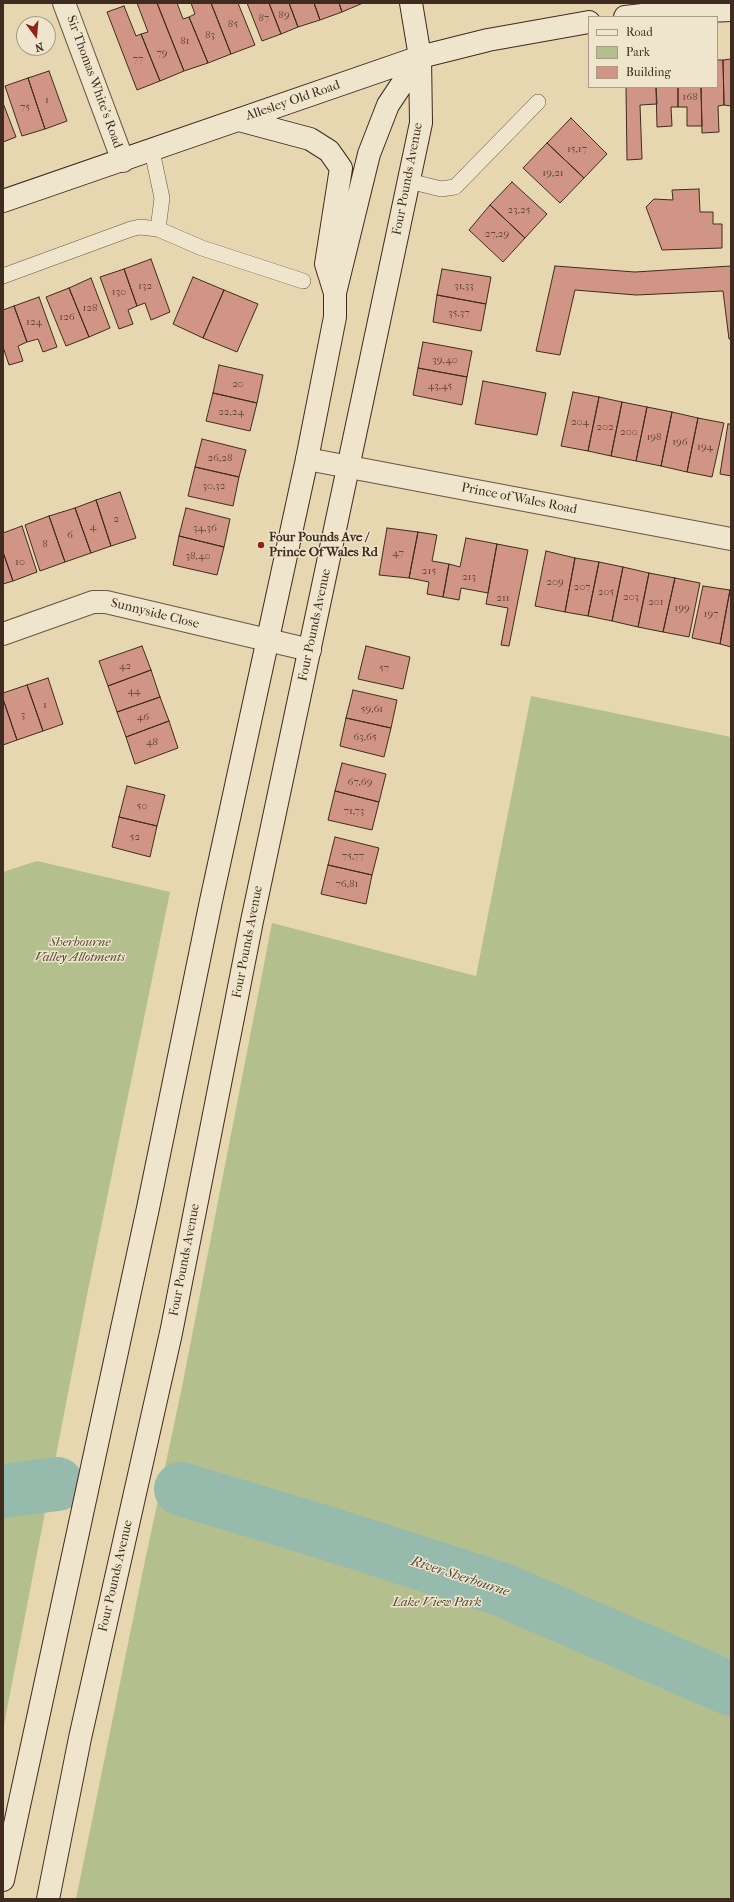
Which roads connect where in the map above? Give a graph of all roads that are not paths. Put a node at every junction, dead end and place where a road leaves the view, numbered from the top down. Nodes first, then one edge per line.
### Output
1 (64, 3) edge
2 (411, 3) edge
3 (706, 7) edge
4 (731, 10) edge
5 (633, 16) edge
6 (588, 22) edge
7 (420, 57) junction
8 (538, 102) dead end
9 (239, 120) junction
10 (152, 151) junction
11 (123, 161) junction
12 (409, 181) junction
13 (3, 202) edge
14 (158, 229) junction
15 (3, 276) edge
16 (303, 281) dead end
17 (335, 294) junction
18 (307, 460) junction
19 (349, 468) junction
20 (731, 539) edge
21 (3, 634) edge
22 (268, 641) junction
23 (310, 650) junction
24 (3, 1880) edge
25 (48, 1899) edge

1 - 11 main road, Sir Thomas White's Road
2 - 7 main road, Four Pounds Avenue
3 - 4 main road
3 - 5 main road
6 - 7 main road, Allesley Old Road
7 - 9 main road, Allesley Old Road
7 - 12 main road, Four Pounds Avenue
7 - 17 main road
8 - 12 lane
9 - 10 main road, Allesley Old Road
9 - 17 main road
10 - 11 main road, Allesley Old Road
10 - 14 lane
11 - 13 main road, Allesley Old Road
12 - 19 main road, Four Pounds Avenue
14 - 15 lane
14 - 16 lane
17 - 18 main road
18 - 19 main road, Prince of Wales Road
18 - 22 main road
19 - 20 main road, Prince of Wales Road
19 - 23 main road, Four Pounds Avenue
21 - 22 main road, Sunnyside Close
22 - 23 main road, Sunnyside Close
22 - 24 main road
23 - 25 main road, Four Pounds Avenue

